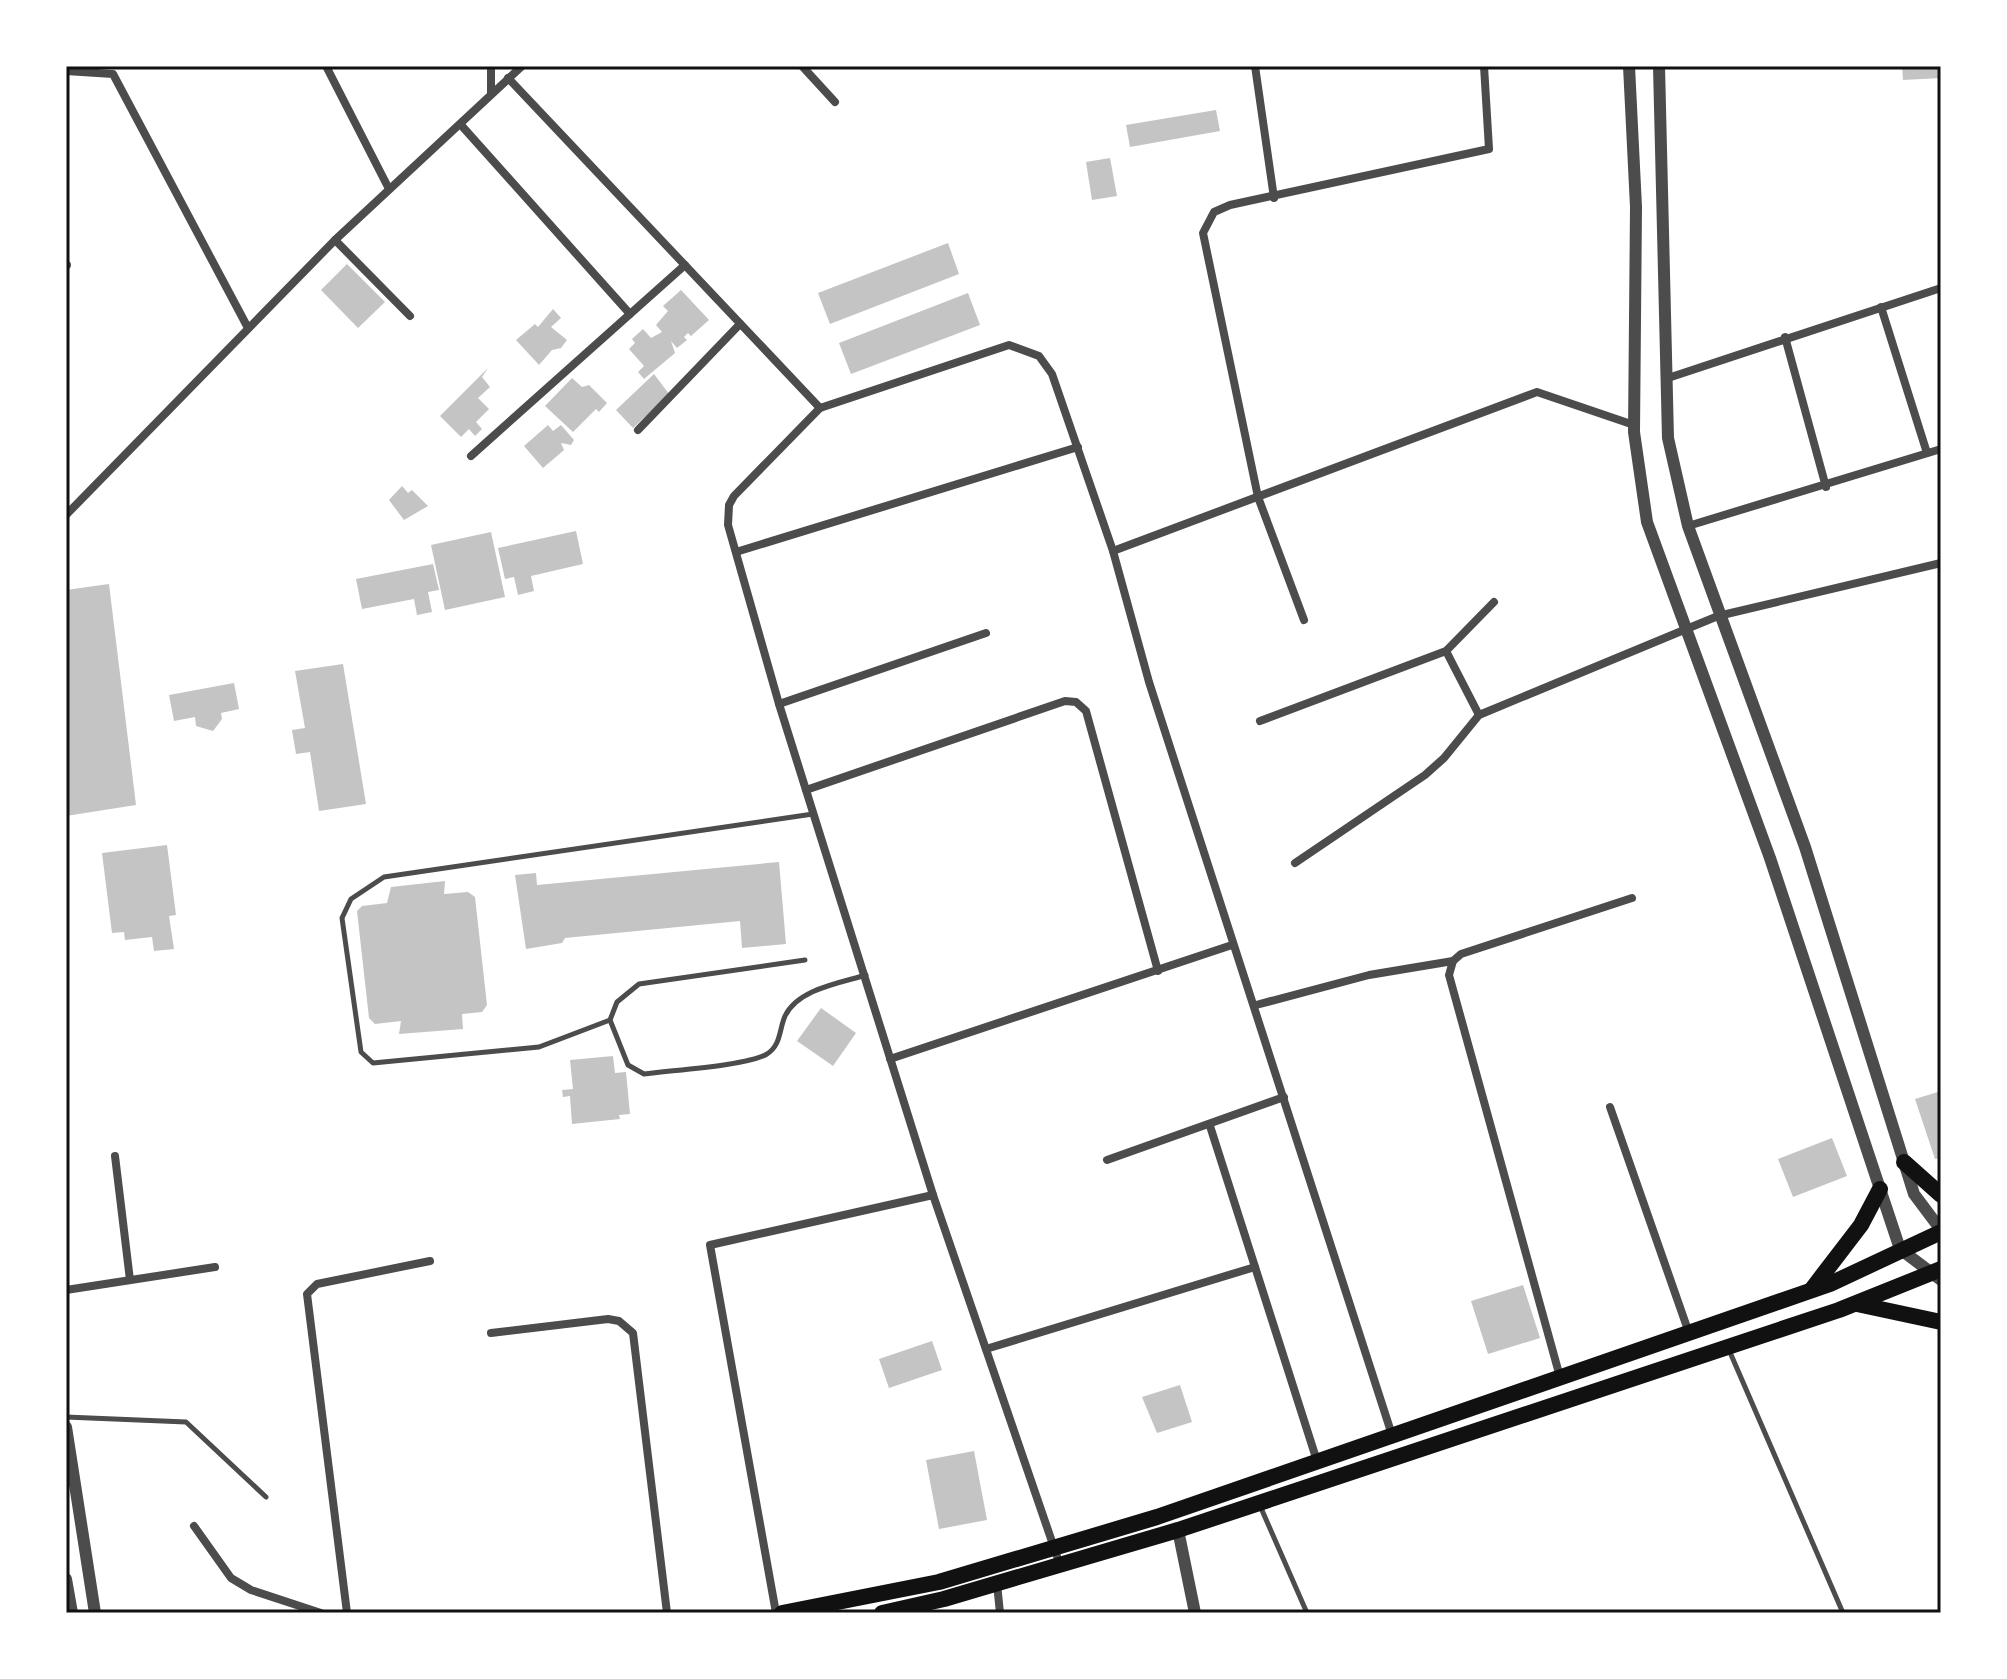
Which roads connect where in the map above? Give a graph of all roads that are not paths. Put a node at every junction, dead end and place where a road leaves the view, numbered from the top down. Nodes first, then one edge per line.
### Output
1 (326, 66) edge
2 (491, 66) edge
3 (522, 66) edge
4 (802, 66) edge
5 (1255, 66) edge
6 (1484, 66) edge
7 (1629, 66) edge
8 (1659, 66) edge
9 (66, 71) edge
10 (508, 78) junction
11 (491, 93) junction
12 (835, 102) dead end
13 (461, 125) junction
14 (389, 189) junction
15 (1274, 198) junction
16 (335, 240) junction
17 (685, 265) junction
18 (1941, 288) edge
19 (1881, 307) junction
20 (630, 314) junction
21 (410, 316) dead end
22 (740, 324) junction
23 (248, 328) junction
24 (1785, 337) junction
25 (1668, 378) junction
26 (820, 408) junction
27 (1634, 425) junction
28 (638, 430) dead end
29 (1078, 447) junction
30 (1941, 449) edge
31 (1927, 453) junction
32 (471, 456) dead end
33 (1826, 487) junction
34 (1258, 497) junction
35 (66, 515) edge
36 (1688, 526) junction
37 (1113, 551) junction
38 (736, 552) junction
39 (1941, 563) edge
40 (1494, 602) dead end
41 (1718, 616) junction
42 (1304, 620) dead end
43 (1684, 630) junction
44 (986, 633) dead end
45 (1446, 651) junction
46 (779, 704) junction
47 (1479, 715) junction
48 (1260, 721) dead end
49 (806, 790) junction
50 (813, 814) junction
51 (1295, 863) dead end
52 (1632, 898) dead end
53 (1232, 945) junction
54 (805, 960) dead end
55 (1453, 961) junction
56 (1158, 971) junction
57 (867, 974) junction
58 (1256, 1005) junction
59 (610, 1020) junction
60 (890, 1059) junction
61 (1284, 1097) junction
62 (1610, 1107) dead end
63 (1210, 1126) junction
64 (115, 1156) dead end
65 (1107, 1160) dead end
66 (1904, 1162) junction
67 (1880, 1189) junction
68 (933, 1195) junction
69 (1941, 1195) edge
70 (1941, 1231) edge
71 (1900, 1249) junction
72 (430, 1261) dead end
73 (215, 1267) dead end
74 (1255, 1267) junction
75 (1938, 1274) edge
76 (130, 1280) junction
77 (66, 1290) edge
78 (1811, 1290) junction
79 (1855, 1304) junction
80 (1941, 1322) edge
81 (491, 1333) dead end
82 (1689, 1333) junction
83 (1728, 1346) junction
84 (986, 1349) junction
85 (1560, 1377) junction
86 (66, 1417) edge
87 (66, 1427) edge
88 (1392, 1435) junction
89 (1317, 1461) junction
90 (266, 1497) dead end
91 (1259, 1503) junction
92 (194, 1526) dead end
93 (1178, 1530) junction
94 (1053, 1548) junction
95 (1060, 1565) junction
96 (66, 1579) edge
97 (997, 1583) junction
98 (903, 1611) edge
99 (72, 1613) edge
100 (95, 1613) edge
101 (321, 1613) edge
102 (347, 1613) edge
103 (667, 1613) edge
104 (779, 1613) edge
105 (882, 1613) edge
106 (1000, 1613) edge
107 (1195, 1613) edge
108 (1307, 1613) edge
109 (1843, 1613) edge

1 - 14 street
2 - 11 street
3 - 10 street
4 - 12 street
5 - 15 street
6 - 15 street
7 - 27 street
8 - 25 street
9 - 23 street
10 - 11 street
10 - 17 street
11 - 13 street
13 - 14 street
13 - 20 street
14 - 16 street
15 - 34 street
16 - 21 street
16 - 23 street
17 - 20 street
17 - 22 street
18 - 19 street
19 - 24 street
19 - 31 street
20 - 32 street
22 - 26 street
22 - 28 street
23 - 35 street
24 - 25 street
24 - 33 street
25 - 36 street
26 - 29 street
26 - 38 street
27 - 34 street
27 - 43 street
29 - 37 street
29 - 38 street
30 - 31 street
31 - 33 street
33 - 36 street
34 - 37 street
34 - 42 street
36 - 41 street
37 - 53 street
38 - 46 street
39 - 41 street
40 - 45 street
41 - 43 street
41 - 66 street
43 - 47 street
43 - 67 street
44 - 46 street
45 - 47 street
45 - 48 street
46 - 49 street
47 - 51 street
49 - 50 street
49 - 56 street
50 - 57 street
50 - 59 lane
52 - 55 street
53 - 56 street
53 - 58 street
54 - 59 lane
55 - 58 street
55 - 85 street
56 - 60 street
57 - 59 lane
57 - 60 street
58 - 61 street
60 - 68 street
61 - 63 street
61 - 88 street
62 - 82 street
63 - 65 street
63 - 74 street
64 - 76 street
66 - 69 main road
66 - 70 street
67 - 71 street
67 - 78 main road
68 - 84 street
68 - 104 street
70 - 71 main road
71 - 75 street
71 - 78 main road
72 - 102 street
73 - 76 street
74 - 84 street
74 - 89 street
75 - 79 main road
76 - 77 street
78 - 82 main road
79 - 80 main road
79 - 83 main road
81 - 103 street
82 - 85 main road
83 - 91 main road
83 - 109 lane
84 - 94 street
85 - 88 main road
86 - 90 lane
87 - 100 street
88 - 89 main road
89 - 94 main road
91 - 93 main road
91 - 108 lane
92 - 101 street
93 - 95 main road
93 - 107 street
94 - 95 street
94 - 104 main road
95 - 97 main road
96 - 99 street
97 - 98 main road
97 - 106 street
98 - 105 main road

